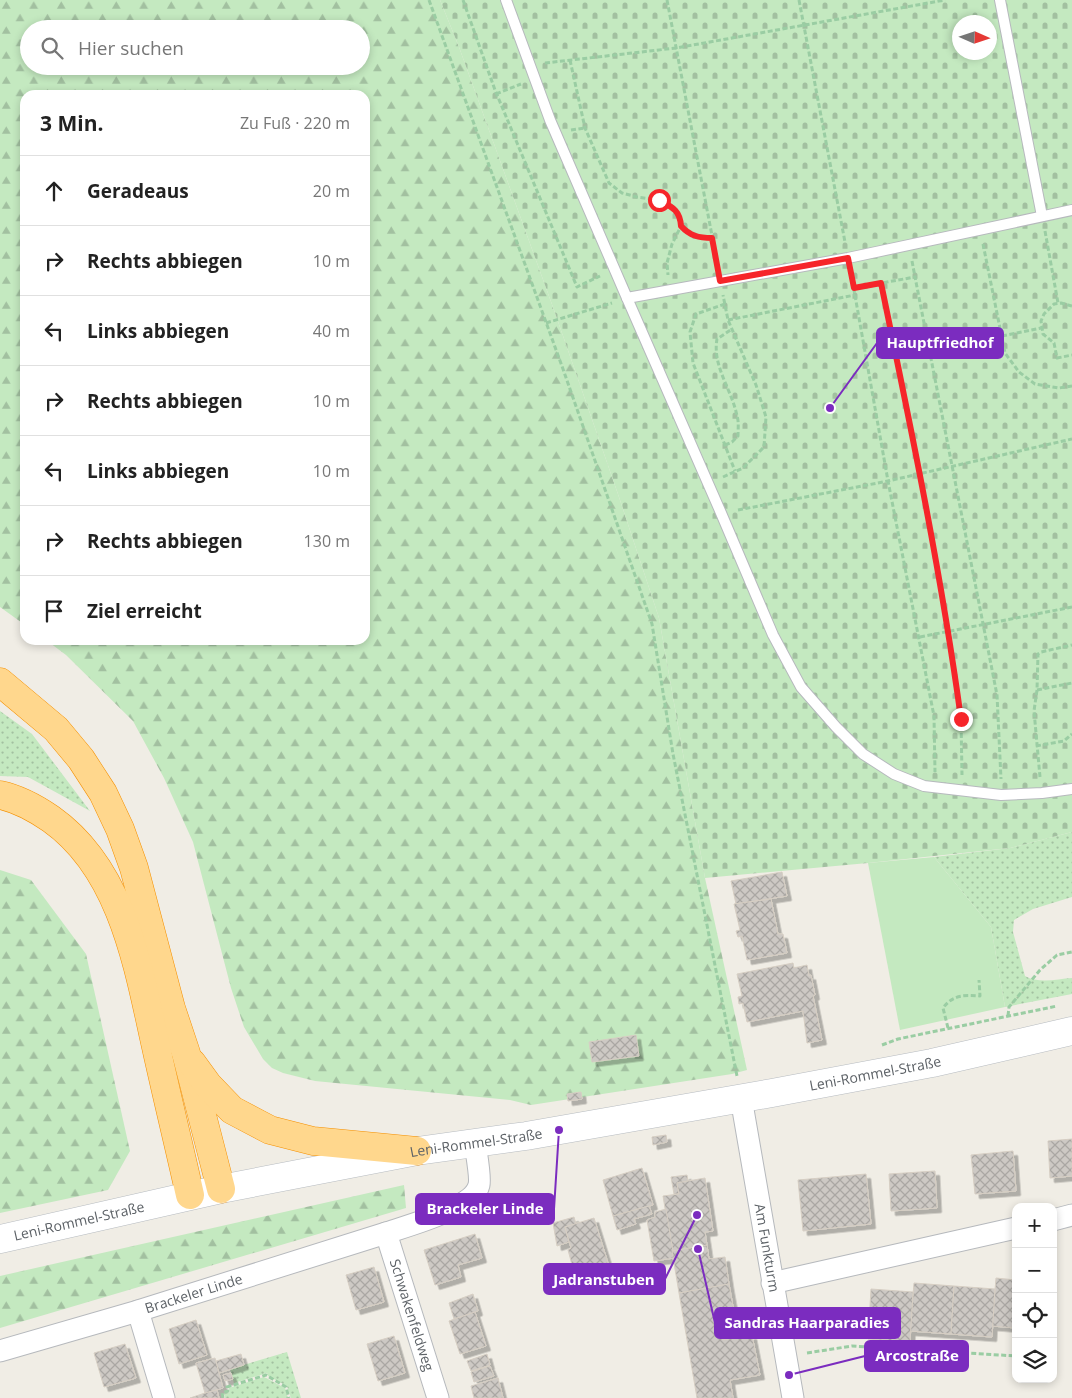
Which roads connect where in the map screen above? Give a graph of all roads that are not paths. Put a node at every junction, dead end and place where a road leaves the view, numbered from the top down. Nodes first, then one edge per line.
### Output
1 (506, 0) edge
2 (1000, 0) edge
3 (1072, 210) edge
4 (1042, 216) junction
5 (627, 298) junction
6 (0, 682) edge
7 (1072, 789) edge
8 (0, 795) edge
9 (1072, 1031) edge
10 (186, 1053) junction
11 (741, 1098) junction
12 (475, 1143) junction
13 (417, 1151) junction
14 (221, 1188) junction
15 (190, 1196) junction
16 (1072, 1216) edge
17 (1057, 1219) edge
18 (1012, 1229) edge
19 (386, 1233) junction
20 (0, 1239) edge
21 (772, 1283) junction
22 (138, 1311) junction
23 (0, 1351) edge
24 (164, 1398) edge
25 (438, 1398) edge
26 (793, 1398) edge

1 - 5 lane
2 - 4 lane
3 - 4 lane
4 - 5 lane
5 - 7 lane
6 - 10 highway
8 - 15 highway
9 - 11 main road, Leni-Rommel-Straße
10 - 13 highway
10 - 14 highway
11 - 12 main road, Leni-Rommel-Straße
11 - 21 street, Am Funkturm
12 - 13 main road, Leni-Rommel-Straße
12 - 19 street, Brackeler Linde
13 - 14 main road, Leni-Rommel-Straße
14 - 15 main road, Leni-Rommel-Straße
15 - 20 main road, Leni-Rommel-Straße
16 - 17 street
18 - 21 street
19 - 22 street, Brackeler Linde
19 - 25 street, Schwakenfeldweg
21 - 26 street, Am Funkturm
22 - 23 street, Brackeler Linde
22 - 24 street

